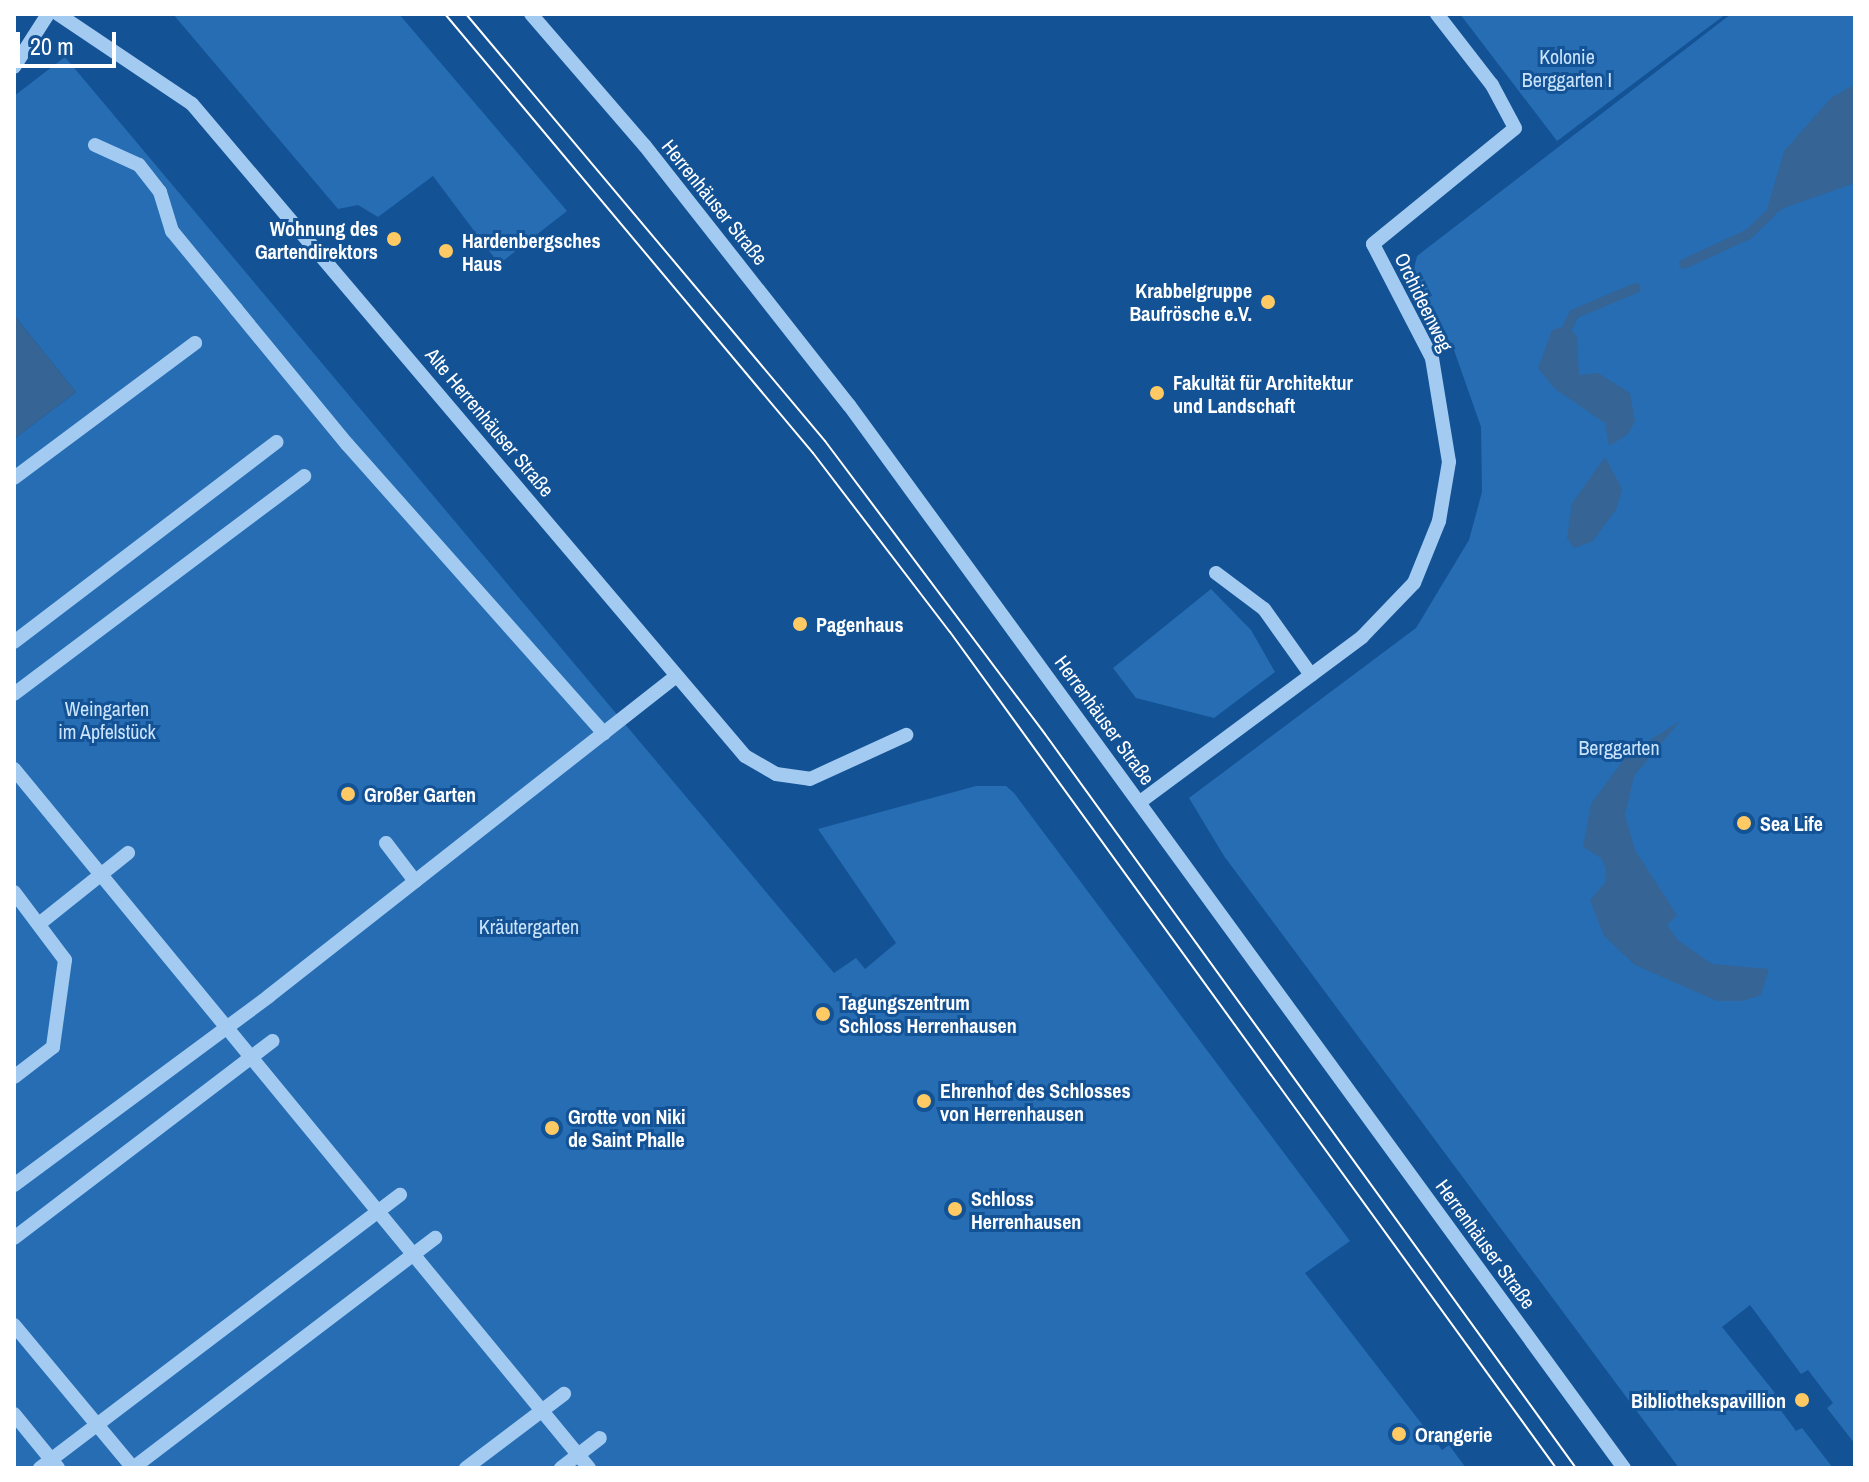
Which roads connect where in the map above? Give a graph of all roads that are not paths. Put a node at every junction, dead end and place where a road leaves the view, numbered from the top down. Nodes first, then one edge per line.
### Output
1 (48, 14) edge
2 (58, 14) edge
3 (531, 14) edge
4 (1437, 14) edge
5 (14, 67) edge
6 (95, 145) dead end
7 (195, 343) dead end
8 (277, 442) dead end
9 (304, 476) dead end
10 (14, 478) edge
11 (1216, 573) dead end
12 (14, 642) edge
13 (1311, 675) junction
14 (675, 677) junction
15 (14, 694) edge
16 (604, 733) junction
17 (906, 735) dead end
18 (14, 769) edge
19 (1140, 802) junction
20 (386, 843) dead end
21 (128, 853) dead end
22 (101, 875) junction
23 (415, 881) junction
24 (14, 892) edge
25 (39, 924) junction
26 (224, 1025) junction
27 (273, 1041) dead end
28 (252, 1058) junction
29 (14, 1077) edge
30 (14, 1185) edge
31 (400, 1195) dead end
32 (378, 1212) junction
33 (14, 1238) edge
34 (435, 1238) dead end
35 (413, 1255) junction
36 (14, 1325) edge
37 (564, 1394) dead end
38 (542, 1411) junction
39 (14, 1414) edge
40 (97, 1425) junction
41 (600, 1438) dead end
42 (578, 1455) junction
43 (50, 1465) edge
44 (133, 1468) edge
45 (466, 1468) edge
46 (561, 1468) edge
47 (589, 1468) edge
48 (1624, 1468) edge

1 - 5 street
2 - 14 street, Alte Herrenhäuser Straße
3 - 19 street, Herrenhäuser Straße
4 - 13 street, Orchideenweg
6 - 16 street
7 - 10 street
8 - 12 street
9 - 15 street
11 - 13 street
13 - 19 street, Orchideenweg
14 - 16 street
14 - 17 street, Alte Herrenhäuser Straße
16 - 23 street
18 - 22 street
19 - 48 street, Herrenhäuser Straße
20 - 23 street
21 - 22 street
22 - 25 street
22 - 26 street
23 - 26 street
24 - 25 street
25 - 29 street
26 - 28 street
26 - 30 street
27 - 28 street
28 - 32 street
28 - 33 street
31 - 32 street
32 - 35 street
32 - 40 street
34 - 35 street
35 - 38 street
35 - 44 street
36 - 40 street
37 - 38 street
38 - 42 street
38 - 45 street
39 - 43 street
40 - 43 street
40 - 44 street
41 - 42 street
42 - 46 street
42 - 47 street

